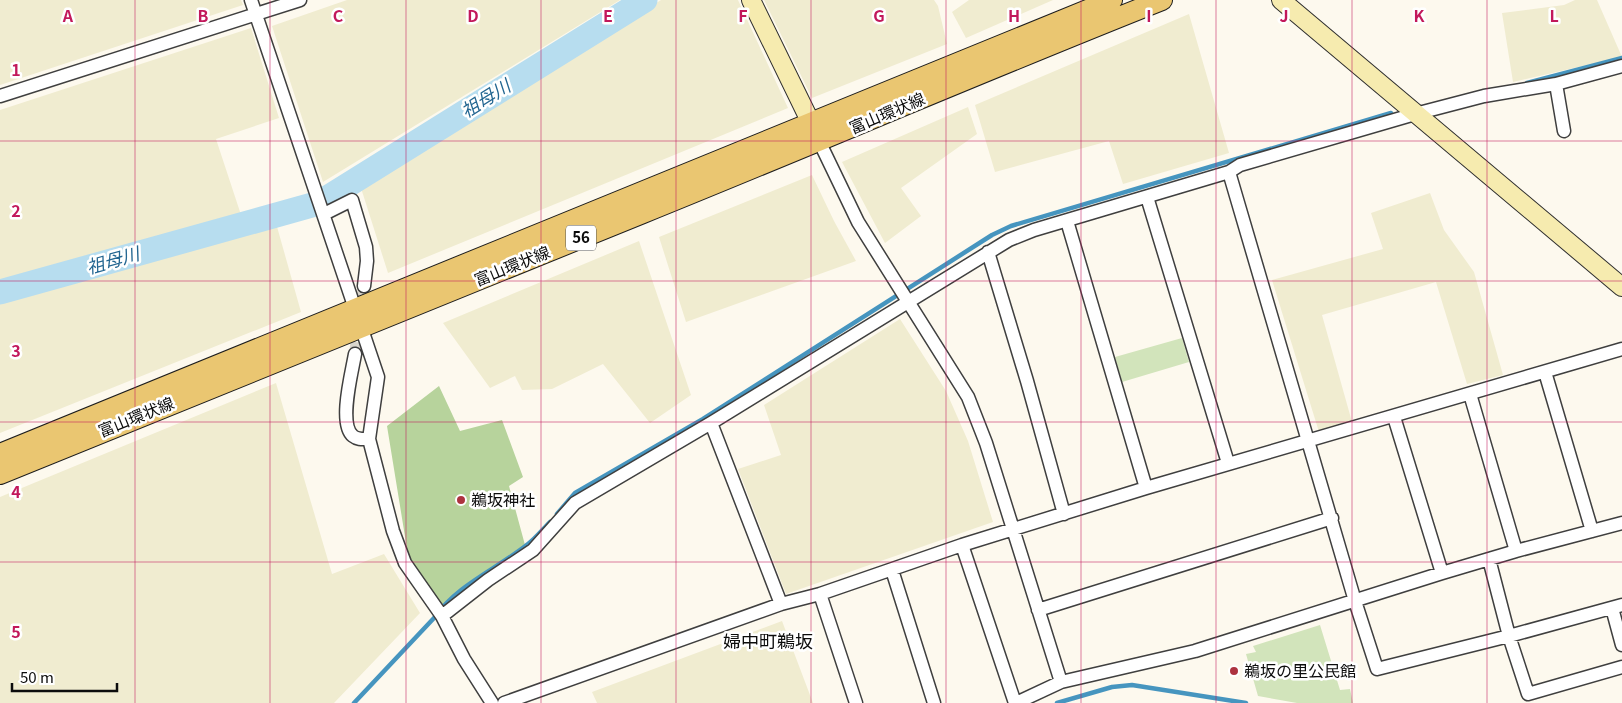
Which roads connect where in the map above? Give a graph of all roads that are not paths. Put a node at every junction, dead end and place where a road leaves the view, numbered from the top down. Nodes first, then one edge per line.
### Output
1 (251, 0) edge
2 (300, 0) edge
3 (751, 0) edge
4 (1112, 0) edge
5 (1162, 0) edge
6 (1281, 0) edge
7 (256, 14) junction
8 (1622, 66) edge
9 (1556, 84) junction
10 (0, 96) edge
11 (1415, 114) junction
12 (1564, 131) dead end
13 (815, 132) junction
14 (1229, 172) junction
15 (1147, 197) junction
16 (324, 214) junction
17 (1067, 221) junction
18 (988, 252) junction
19 (364, 286) tunnel mouth
20 (1622, 287) edge
21 (908, 303) junction
22 (358, 318) junction
23 (1622, 351) edge
24 (355, 354) tunnel mouth
25 (1545, 372) junction
26 (1470, 394) junction
27 (1394, 417) junction
28 (711, 423) junction
29 (369, 439) junction
30 (1308, 440) junction
31 (0, 454) edge
32 (1228, 463) junction
33 (0, 474) edge
34 (1146, 488) junction
35 (1064, 514) junction
36 (1332, 518) junction
37 (1622, 523) edge
38 (1013, 530) junction
39 (1592, 530) junction
40 (962, 546) junction
41 (1516, 551) junction
42 (1489, 559) junction
43 (892, 570) junction
44 (1442, 573) junction
45 (820, 594) junction
46 (1355, 601) junction
47 (781, 604) junction
48 (1617, 606) edge
49 (1038, 610) junction
50 (440, 613) junction
51 (1509, 636) junction
52 (1622, 645) edge
53 (1622, 667) edge
54 (1061, 682) junction
55 (492, 703) edge
56 (504, 703) edge
57 (856, 703) edge
58 (934, 703) edge
59 (1015, 703) edge

1 - 7 street
2 - 7 street
3 - 13 street
4 - 13 main road, 富山環状線 / 56
5 - 13 main road, 富山環状線 / 56
6 - 11 street
7 - 10 street
7 - 16 street
8 - 9 street
9 - 11 street
9 - 12 street
11 - 14 street
11 - 20 street
13 - 21 street
13 - 22 main road, 富山環状線 / 56
14 - 15 street
14 - 30 street
15 - 17 street
15 - 32 street
16 - 19 street
16 - 22 street
17 - 18 street
17 - 34 street
18 - 21 street
18 - 35 street
21 - 28 street
21 - 38 street
22 - 29 street
22 - 31 main road, 富山環状線 / 56
22 - 33 main road, 富山環状線 / 56
23 - 25 street
24 - 29 street
25 - 26 street
25 - 39 street
26 - 27 street
26 - 41 street
27 - 30 street
27 - 44 street
28 - 47 street
28 - 50 street
29 - 50 street
30 - 32 street
30 - 36 street
32 - 34 street
34 - 35 street
35 - 38 street
36 - 46 street
36 - 49 street
37 - 39 street
38 - 40 street
38 - 49 street
39 - 41 street
40 - 43 street
40 - 59 street
41 - 42 street
42 - 44 street
42 - 51 street
43 - 45 street
43 - 58 street
44 - 46 street
45 - 47 street
45 - 57 street
46 - 51 street
46 - 54 street
47 - 56 street
48 - 51 street
48 - 52 street
49 - 54 street
50 - 55 street
51 - 53 street
54 - 59 street

